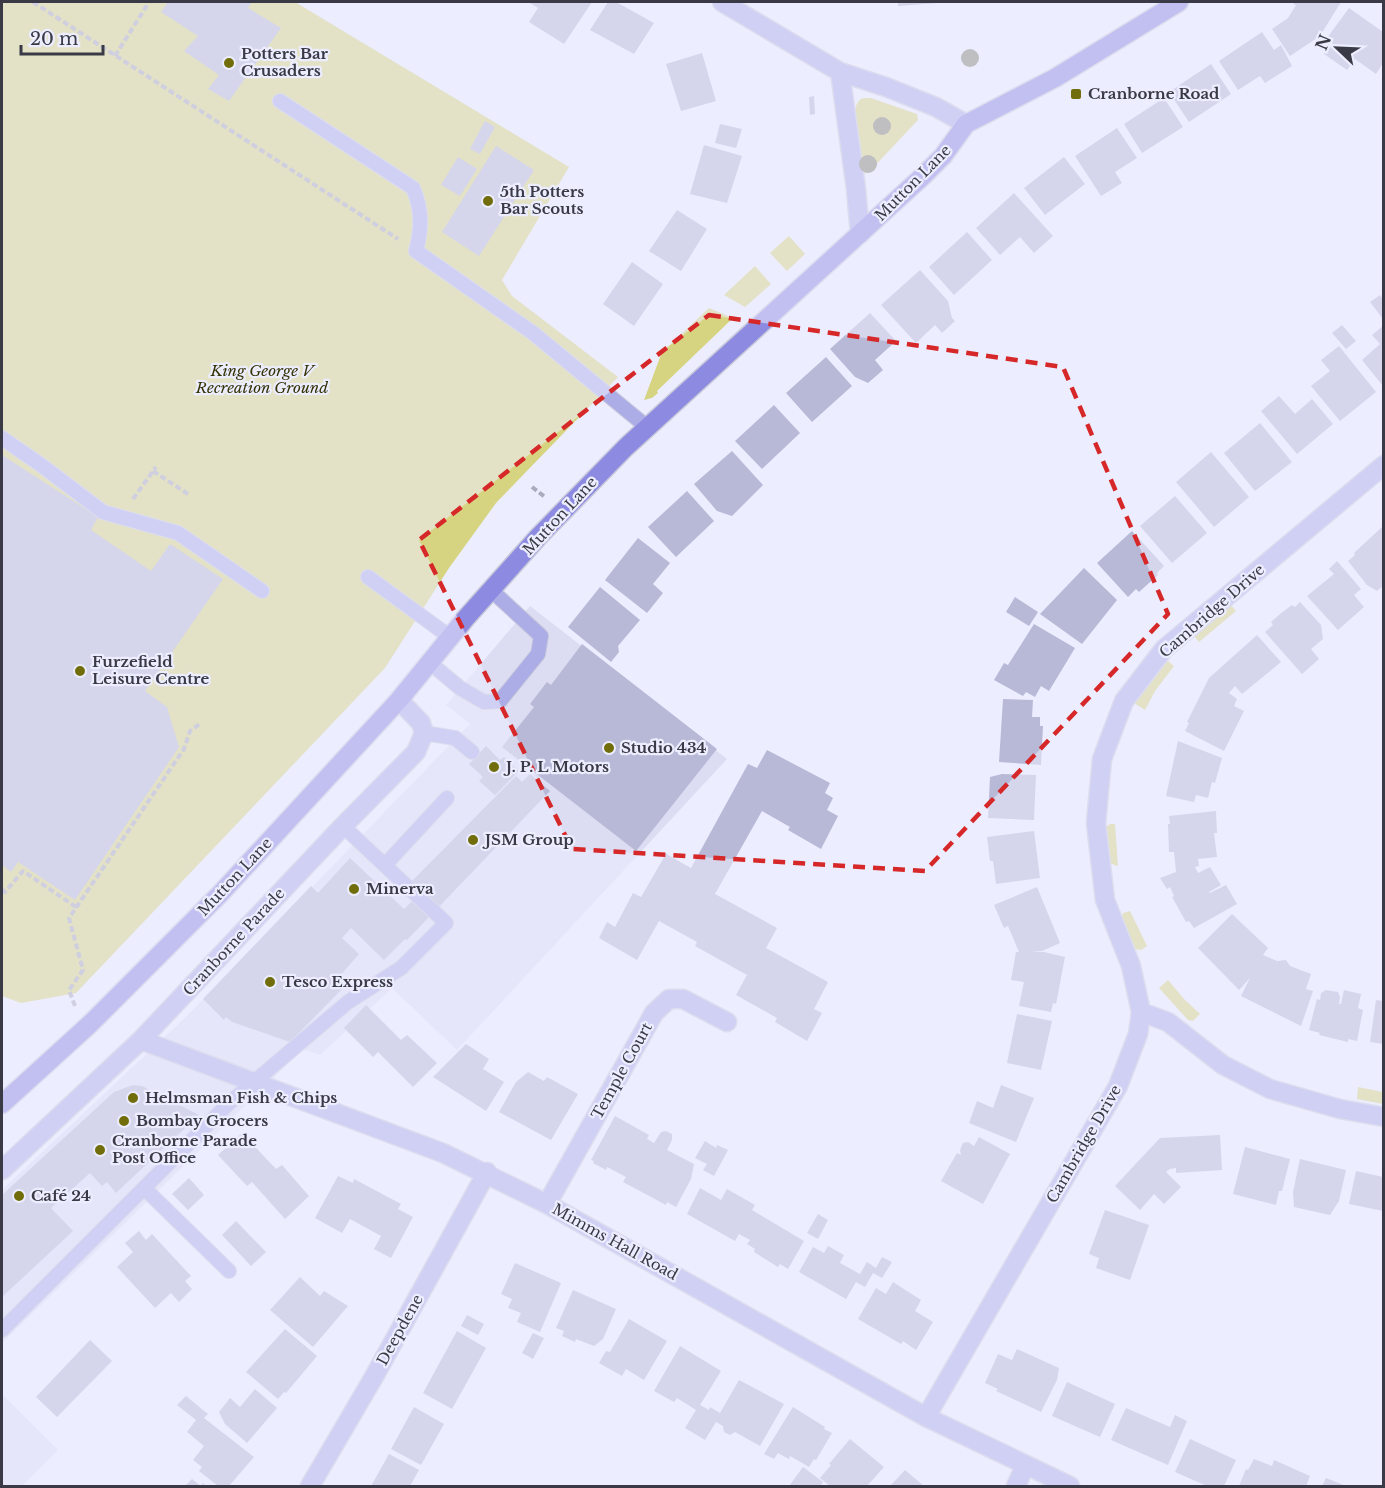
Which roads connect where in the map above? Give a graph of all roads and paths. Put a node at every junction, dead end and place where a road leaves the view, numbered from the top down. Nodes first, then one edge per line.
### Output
1 (33, 2) edge
2 (149, 2) edge
3 (722, 2) edge
4 (1179, 2) edge
5 (115, 56) junction
6 (840, 72) junction
7 (280, 101) dead end
8 (966, 124) junction
9 (860, 234) junction
10 (416, 251) junction
11 (647, 427) junction
12 (2, 438) edge
13 (1383, 465) edge
14 (532, 487) dead end
15 (188, 494) dead end
16 (550, 501) dead end
17 (120, 516) junction
18 (368, 577) dead end
19 (491, 590) junction
20 (262, 591) dead end
21 (450, 637) junction
22 (429, 662) junction
23 (399, 700) junction
24 (201, 723) dead end
25 (424, 734) junction
26 (472, 752) dead end
27 (447, 798) dead end
28 (343, 826) junction
29 (386, 865) junction
30 (2, 889) edge
31 (76, 907) junction
32 (76, 1009) dead end
33 (1141, 1012) junction
34 (727, 1022) dead end
35 (141, 1040) junction
36 (255, 1082) junction
37 (2, 1104) edge
38 (1383, 1117) edge
39 (2, 1170) edge
40 (486, 1172) junction
41 (144, 1188) junction
42 (548, 1204) junction
43 (228, 1271) dead end
44 (2, 1330) edge
45 (926, 1417) junction
46 (1025, 1466) junction
47 (310, 1486) edge
48 (1016, 1486) edge
49 (1070, 1486) edge

1 - 5 path
2 - 5 path
3 - 6 street
4 - 8 main road, Mutton Lane
5 - 10 path
6 - 8 street
6 - 9 street
7 - 10 lane
8 - 9 main road, Mutton Lane
9 - 11 main road, Mutton Lane
10 - 11 lane
11 - 19 main road, Mutton Lane
12 - 17 lane
13 - 33 street, Cambridge Drive
14 - 16 path
15 - 17 path
17 - 20 lane
18 - 21 lane
19 - 21 main road, Mutton Lane
19 - 22 lane
21 - 22 main road, Mutton Lane
22 - 23 main road, Mutton Lane
23 - 25 street
23 - 37 main road, Mutton Lane
24 - 31 path
25 - 26 lane
25 - 28 street, Cranborne Parade
27 - 29 lane
28 - 29 lane
28 - 35 street, Cranborne Parade
29 - 36 lane
30 - 31 path
31 - 32 path
33 - 38 street
33 - 45 street, Cambridge Drive
34 - 42 street, Temple Court
35 - 36 street, Mimms Hall Road
35 - 39 street, Cranborne Parade
36 - 40 street, Mimms Hall Road
36 - 41 lane
40 - 42 street, Mimms Hall Road
40 - 47 street, Deepdene
41 - 43 lane
41 - 44 lane
42 - 45 street, Mimms Hall Road
45 - 46 street, Mimms Hall Road
46 - 48 street
46 - 49 street, Mimms Hall Road

